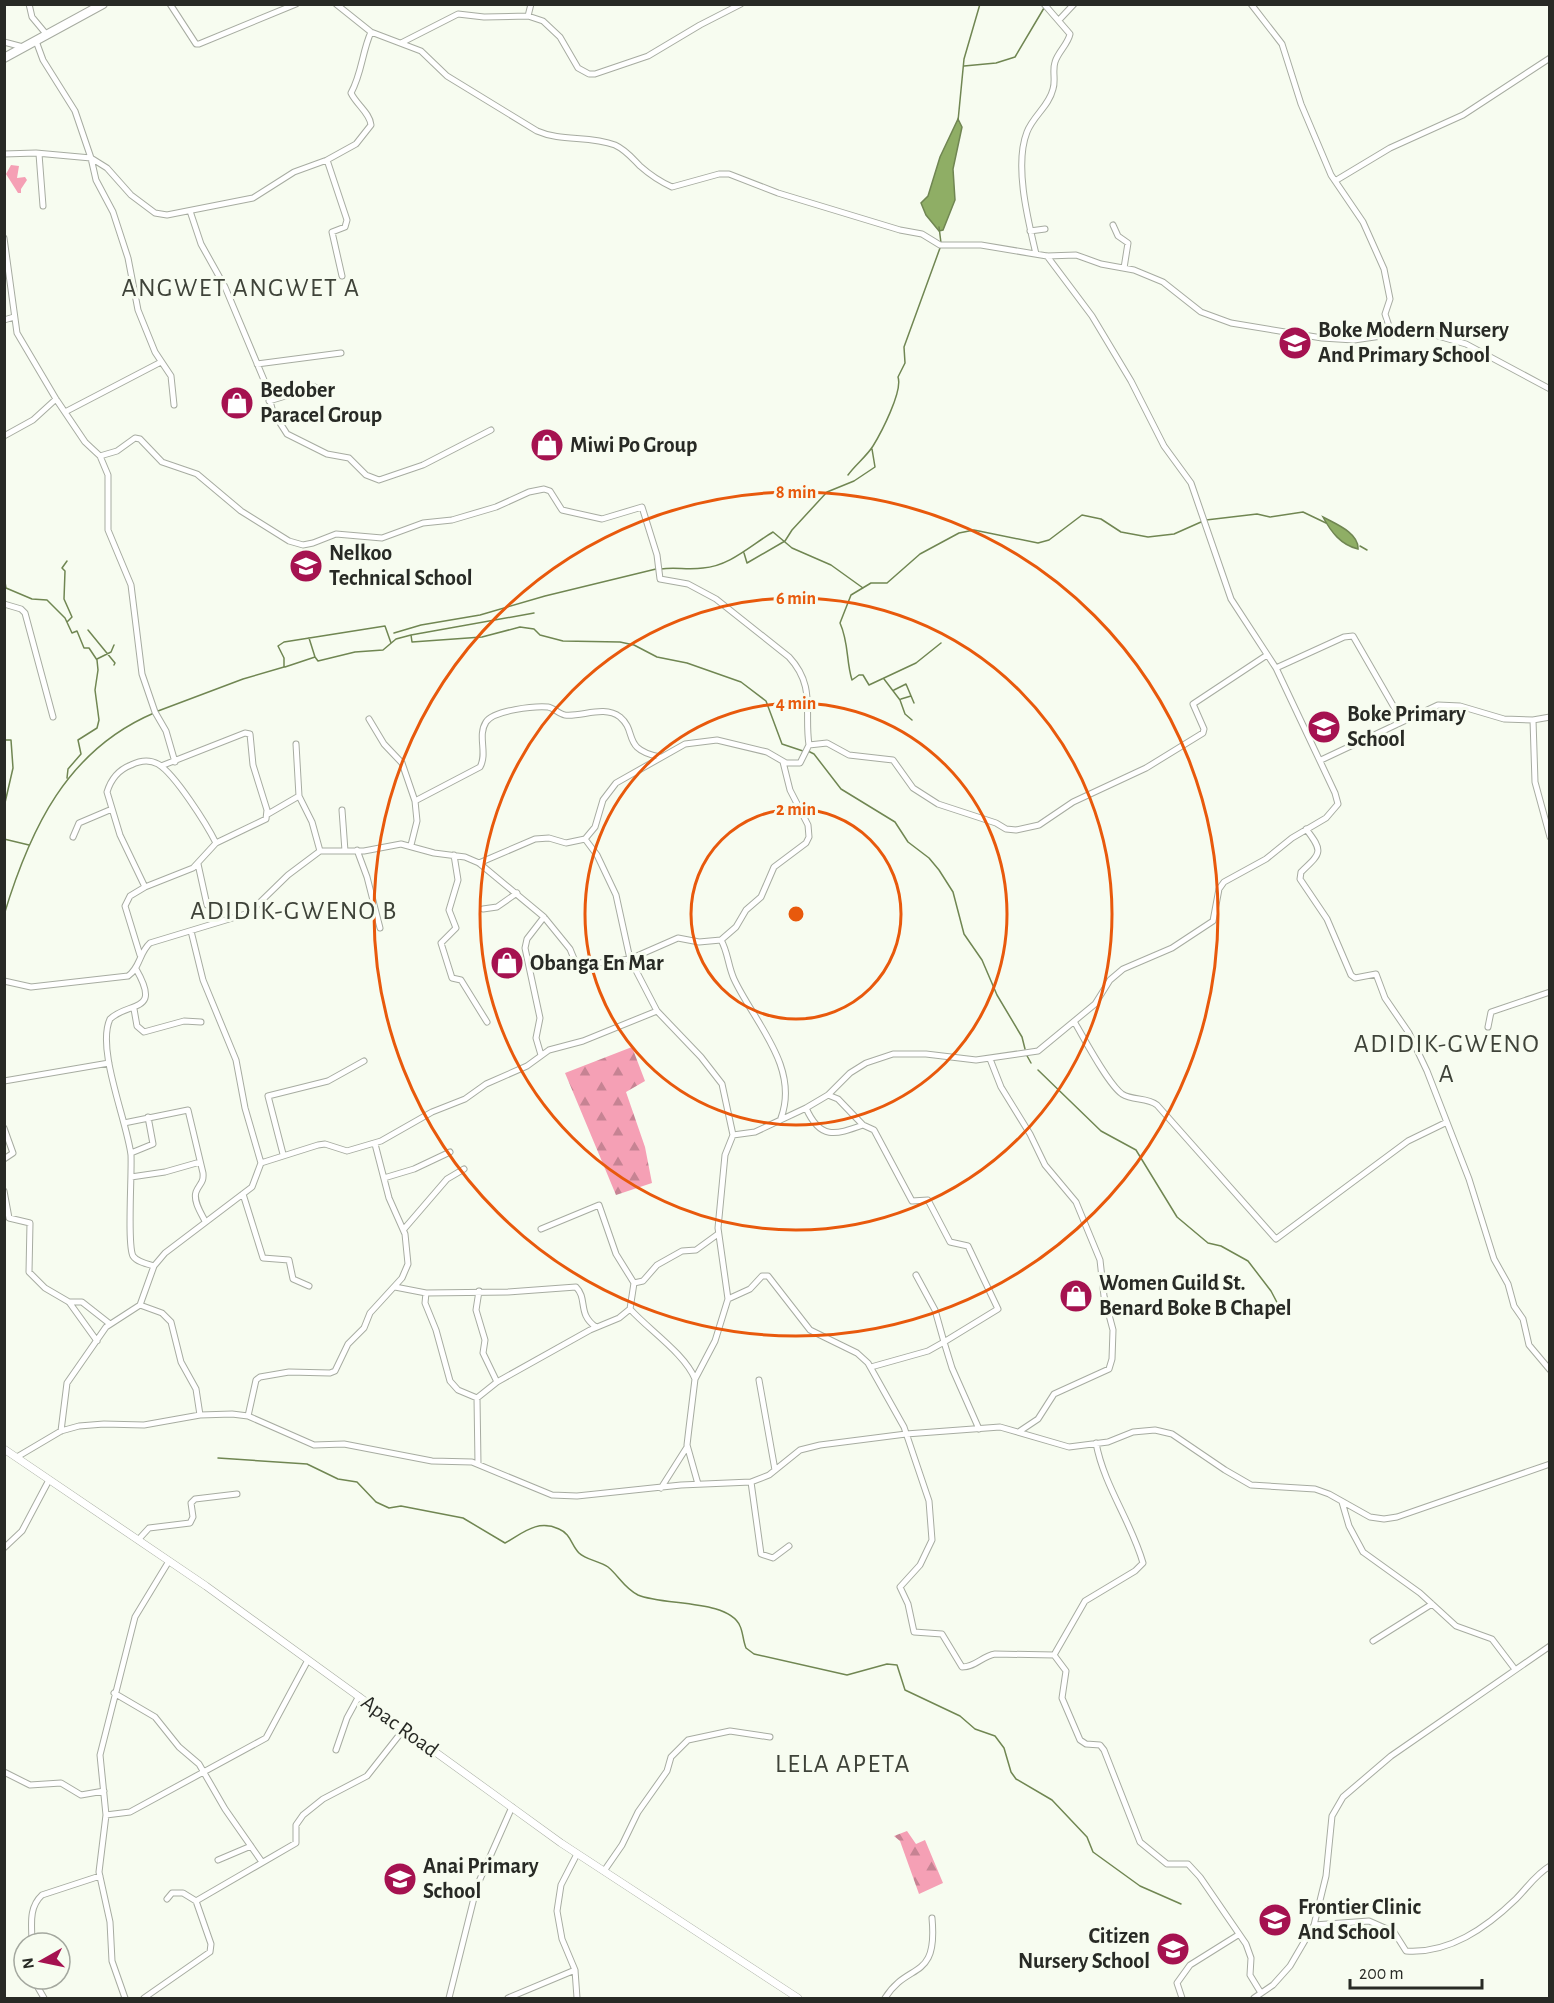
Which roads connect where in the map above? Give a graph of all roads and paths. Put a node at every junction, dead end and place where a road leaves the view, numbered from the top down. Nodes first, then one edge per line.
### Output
1 (29, 4) edge
2 (103, 4) edge
3 (170, 4) edge
4 (296, 4) edge
5 (336, 4) edge
6 (531, 4) edge
7 (741, 4) edge
8 (1044, 4) edge
9 (1074, 4) edge
10 (1251, 4) edge
11 (528, 15) junction
12 (1059, 20) junction
13 (370, 32) junction
14 (47, 35) junction
15 (36, 41) junction
16 (4, 42) edge
17 (401, 43) junction
18 (25, 47) junction
19 (4, 58) edge
20 (1550, 58) edge
21 (4, 154) edge
22 (39, 154) junction
23 (91, 158) junction
24 (327, 160) junction
25 (1335, 181) junction
26 (43, 206) dead end
27 (190, 211) junction
28 (1113, 225) dead end
29 (1045, 229) dead end
30 (1030, 231) junction
31 (4, 238) edge
32 (1036, 254) junction
33 (1047, 256) junction
34 (1125, 268) junction
35 (342, 276) dead end
36 (14, 317) junction
37 (4, 320) edge
38 (1392, 335) junction
39 (341, 354) dead end
40 (161, 362) junction
41 (257, 364) junction
42 (1550, 382) edge
43 (1541, 386) junction
44 (315, 387) dead end
45 (1550, 389) edge
46 (56, 399) junction
47 (269, 401) junction
48 (174, 405) dead end
49 (65, 412) junction
50 (491, 430) dead end
51 (4, 436) edge
52 (100, 456) junction
53 (4, 604) edge
54 (1267, 655) junction
55 (1276, 668) junction
56 (53, 717) dead end
57 (1550, 717) edge
58 (369, 719) dead end
59 (1533, 720) junction
60 (1402, 721) junction
61 (296, 744) dead end
62 (809, 745) junction
63 (662, 758) junction
64 (1321, 760) junction
65 (175, 762) junction
66 (783, 762) junction
67 (161, 766) junction
68 (299, 796) junction
69 (416, 801) junction
70 (112, 809) junction
71 (342, 810) dead end
72 (268, 814) junction
73 (1306, 829) junction
74 (73, 837) dead end
75 (1550, 837) edge
76 (585, 839) junction
77 (216, 843) junction
78 (411, 845) junction
79 (357, 850) junction
80 (320, 851) junction
81 (345, 851) junction
82 (454, 855) junction
83 (198, 864) junction
84 (479, 864) junction
85 (145, 887) junction
86 (517, 893) junction
87 (207, 905) dead end
88 (483, 909) dead end
89 (544, 917) junction
90 (380, 928) dead end
91 (191, 931) junction
92 (721, 940) junction
93 (140, 955) junction
94 (630, 959) junction
95 (136, 969) junction
96 (4, 981) edge
97 (1550, 992) edge
98 (134, 1009) junction
99 (657, 1011) junction
100 (201, 1022) dead end
101 (487, 1022) dead end
102 (1075, 1023) junction
103 (1488, 1027) dead end
104 (541, 1055) junction
105 (990, 1059) junction
106 (364, 1061) dead end
107 (109, 1063) junction
108 (4, 1081) edge
109 (828, 1095) junction
110 (806, 1108) junction
111 (148, 1117) junction
112 (781, 1118) junction
113 (124, 1123) junction
114 (1445, 1124) junction
115 (863, 1125) junction
116 (4, 1128) edge
117 (733, 1135) junction
118 (375, 1144) junction
119 (450, 1152) dead end
120 (130, 1153) junction
121 (283, 1154) junction
122 (4, 1159) edge
123 (200, 1162) junction
124 (261, 1163) junction
125 (464, 1169) dead end
126 (131, 1177) junction
127 (384, 1178) junction
128 (4, 1191) edge
129 (243, 1194) junction
130 (205, 1221) junction
131 (541, 1228) dead end
132 (404, 1229) junction
133 (718, 1234) junction
134 (154, 1266) junction
135 (916, 1275) dead end
136 (634, 1283) junction
137 (309, 1286) dead end
138 (395, 1287) junction
139 (479, 1291) junction
140 (426, 1293) junction
141 (728, 1299) junction
142 (69, 1302) junction
143 (140, 1305) junction
144 (630, 1309) junction
145 (110, 1323) junction
146 (596, 1327) junction
147 (97, 1341) junction
148 (944, 1342) junction
149 (871, 1367) junction
150 (1550, 1370) edge
151 (695, 1379) junction
152 (759, 1380) dead end
153 (497, 1382) junction
154 (477, 1398) junction
155 (200, 1414) junction
156 (248, 1416) junction
157 (979, 1429) junction
158 (61, 1431) junction
159 (1020, 1431) junction
160 (906, 1434) junction
161 (1096, 1443) junction
162 (687, 1445) junction
163 (4, 1449) edge
164 (17, 1457) junction
165 (478, 1464) junction
166 (1550, 1464) edge
167 (775, 1470) junction
168 (49, 1480) junction
169 (751, 1482) junction
170 (698, 1484) junction
171 (661, 1488) junction
172 (237, 1494) dead end
173 (1342, 1502) junction
174 (138, 1540) junction
175 (789, 1546) dead end
176 (4, 1548) edge
177 (169, 1561) junction
178 (1432, 1604) junction
179 (1373, 1641) dead end
180 (1550, 1646) edge
181 (1054, 1655) junction
182 (308, 1660) junction
183 (1514, 1668) junction
184 (114, 1693) junction
185 (359, 1696) junction
186 (404, 1729) junction
187 (770, 1737) dead end
188 (336, 1750) dead end
189 (204, 1770) junction
190 (4, 1772) edge
191 (104, 1791) junction
192 (512, 1808) junction
193 (106, 1815) junction
194 (251, 1846) junction
195 (578, 1854) junction
196 (218, 1860) dead end
197 (262, 1862) junction
198 (1550, 1866) edge
199 (604, 1871) junction
200 (100, 1876) junction
201 (167, 1899) dead end
202 (196, 1901) junction
203 (932, 1918) dead end
204 (1314, 1925) junction
205 (31, 1931) edge
206 (1238, 1935) junction
207 (574, 1970) junction
208 (1261, 1993) junction
209 (125, 1998) edge
210 (144, 1998) edge
211 (450, 1998) edge
212 (508, 1998) edge
213 (577, 1998) edge
214 (798, 1998) edge
215 (885, 1998) edge
216 (1182, 1998) edge
217 (1254, 1998) edge

1 - 14 street
2 - 14 main road
3 - 4 street
5 - 13 street
6 - 11 street
7 - 11 street
8 - 12 street
9 - 12 street
10 - 25 street
11 - 17 street
12 - 30 street
13 - 17 street
13 - 24 street
14 - 15 main road
15 - 18 main road
15 - 23 street
16 - 18 street
17 - 32 street
18 - 19 main road
20 - 25 street
21 - 22 street
22 - 23 street
22 - 26 street
23 - 27 street
23 - 40 street
24 - 27 street
24 - 35 street
25 - 38 street
27 - 41 street
28 - 34 street
29 - 30 street
30 - 32 street
31 - 36 street
32 - 33 street
33 - 34 street
33 - 54 street
34 - 38 street
36 - 37 street
36 - 46 street
38 - 43 street
39 - 41 street
40 - 48 street
40 - 49 street
41 - 47 street
42 - 43 street
43 - 45 street
44 - 47 street
46 - 49 street
46 - 51 street
47 - 50 street
49 - 52 street
52 - 62 street
52 - 65 street
53 - 56 street
54 - 55 street
54 - 62 street
55 - 60 street
55 - 64 street
57 - 59 street
58 - 69 street
59 - 60 street
59 - 75 street
60 - 64 street
61 - 68 street
62 - 66 street
63 - 66 street
63 - 69 street
63 - 76 street
64 - 73 street
65 - 67 street
65 - 72 street
66 - 92 street
67 - 70 street
67 - 77 street
68 - 72 street
68 - 80 street
69 - 78 street
70 - 74 street
70 - 85 street
71 - 81 street
72 - 77 street
73 - 102 street
73 - 114 street
76 - 84 street
76 - 94 street
77 - 83 street
78 - 79 street
78 - 82 street
79 - 81 street
79 - 90 street
80 - 81 street
80 - 91 street
82 - 84 street
82 - 101 street
83 - 85 street
83 - 87 street
84 - 86 street
85 - 93 street
86 - 88 street
86 - 89 street
89 - 94 street
89 - 104 street
91 - 93 street
91 - 124 street
92 - 94 street
92 - 112 street
93 - 95 street
94 - 99 street
95 - 96 street
95 - 98 street
97 - 103 street
98 - 100 street
98 - 107 street
99 - 104 street
99 - 117 street
102 - 105 street
102 - 114 street
104 - 118 street
105 - 109 street
105 - 159 street
106 - 121 street
107 - 108 street
107 - 113 street
109 - 110 street
109 - 115 street
110 - 112 street
110 - 115 street
111 - 113 street
111 - 120 street
111 - 123 street
112 - 117 street
113 - 120 street
114 - 150 street
115 - 148 street
116 - 122 street
117 - 133 street
118 - 121 street
118 - 127 street
119 - 127 street
120 - 126 street
121 - 124 street
123 - 126 street
123 - 130 street
124 - 129 street
125 - 132 street
126 - 134 street
127 - 132 street
128 - 142 street
129 - 130 street
129 - 137 street
130 - 134 street
131 - 136 street
132 - 138 street
133 - 136 street
133 - 141 street
134 - 143 street
135 - 148 street
136 - 144 street
138 - 140 street
138 - 156 street
139 - 140 street
139 - 146 street
139 - 153 street
140 - 154 street
141 - 149 street
141 - 151 street
142 - 145 street
142 - 147 street
143 - 145 street
143 - 155 street
144 - 146 street
144 - 151 street
145 - 147 street
146 - 153 street
147 - 158 street
148 - 149 street
148 - 157 street
149 - 160 street
151 - 162 street
152 - 167 street
153 - 154 street
154 - 165 street
155 - 156 street
155 - 158 street
156 - 165 street
157 - 159 street
157 - 160 street
158 - 164 street
159 - 161 street
160 - 167 street
160 - 181 street
161 - 173 street
161 - 181 street
162 - 170 street
162 - 171 street
163 - 164 main road, Apac Road
164 - 168 main road, Apac Road
165 - 171 street
166 - 173 street
167 - 169 street
168 - 174 main road, Apac Road
168 - 176 street
169 - 170 street
169 - 175 street
170 - 171 street
172 - 174 street
173 - 178 street
174 - 177 main road, Apac Road
177 - 182 main road, Apac Road
177 - 184 street
178 - 179 street
178 - 183 street
180 - 183 street
181 - 206 street
182 - 185 main road, Apac Road
182 - 189 street
183 - 204 street
184 - 189 street
184 - 191 street
185 - 186 main road, Apac Road
185 - 188 street
186 - 192 main road, Apac Road
186 - 197 street
187 - 199 street
189 - 193 street
189 - 194 street
190 - 191 street
191 - 193 street
192 - 195 main road, Apac Road
192 - 211 street
193 - 200 street
194 - 196 street
194 - 197 street
195 - 199 main road, Apac Road
195 - 207 street
197 - 202 street
198 - 204 street
199 - 214 main road, Apac Road
200 - 205 street
200 - 209 street
201 - 202 street
202 - 210 street
203 - 215 street
204 - 208 street
206 - 208 street
206 - 216 street
207 - 212 street
207 - 213 street
208 - 217 street

